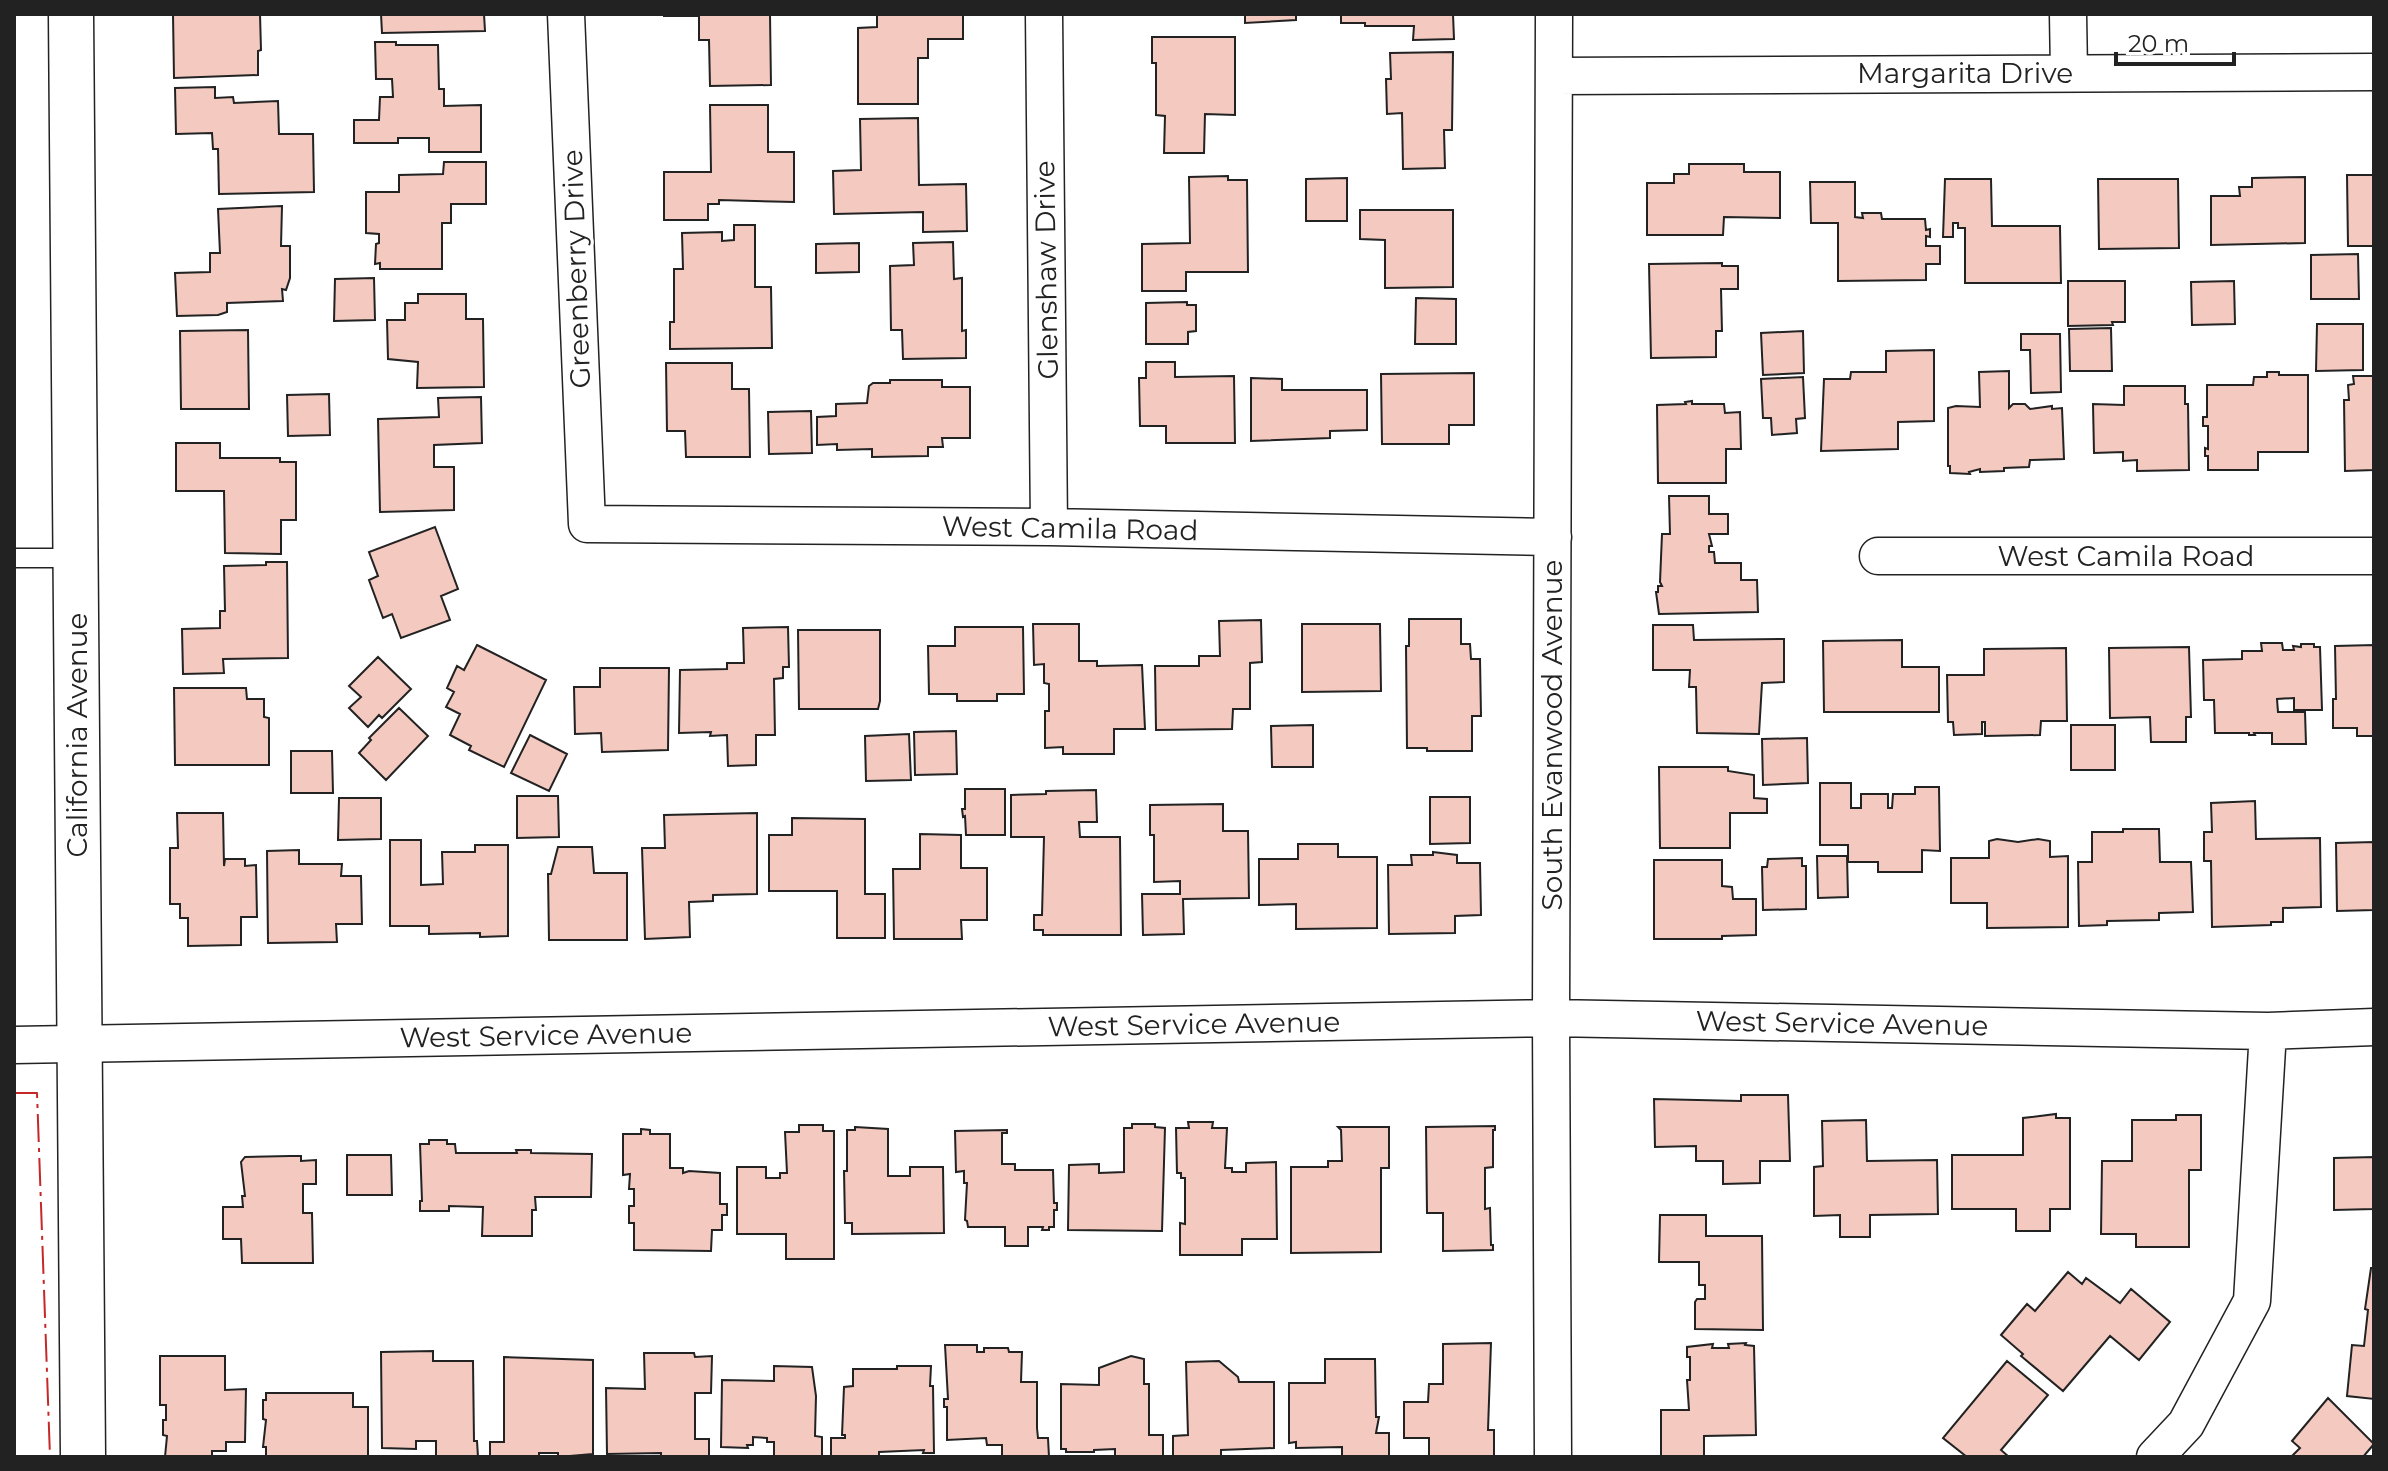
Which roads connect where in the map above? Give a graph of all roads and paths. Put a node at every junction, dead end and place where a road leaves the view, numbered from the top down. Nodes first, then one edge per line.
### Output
1 (71, 14) edge
2 (566, 14) edge
3 (1044, 14) edge
4 (1554, 14) edge
5 (2068, 14) edge
6 (2069, 72) junction
7 (2374, 72) edge
8 (1556, 76) junction
9 (587, 524) joint
10 (1049, 527) junction
11 (1553, 537) junction
12 (1878, 556) dead end
13 (2374, 556) edge
14 (14, 558) edge
15 (75, 558) junction
16 (1551, 1018) junction
17 (2374, 1027) edge
18 (2268, 1031) junction
19 (80, 1043) junction
20 (14, 1045) edge
21 (83, 1457) edge
22 (1553, 1457) edge
23 (2155, 1457) edge

1 - 15 street, California Avenue
2 - 9 street, Greenberry Drive
3 - 10 street, Glenshaw Drive
4 - 8 street, South Evanwood Avenue
5 - 6 street
6 - 7 street, Margarita Drive
6 - 8 street, Margarita Drive
8 - 11 street, South Evanwood Avenue
9 - 10 street, West Camila Road
10 - 11 street, West Camila Road
11 - 16 street, South Evanwood Avenue
12 - 13 street, West Camila Road
14 - 15 lane
15 - 19 street, California Avenue
16 - 18 street, West Service Avenue
16 - 19 street, West Service Avenue
16 - 22 street, South Evanwood Avenue
17 - 18 street, West Service Avenue
18 - 23 street
19 - 20 street, West Service Avenue
19 - 21 street, California Avenue

